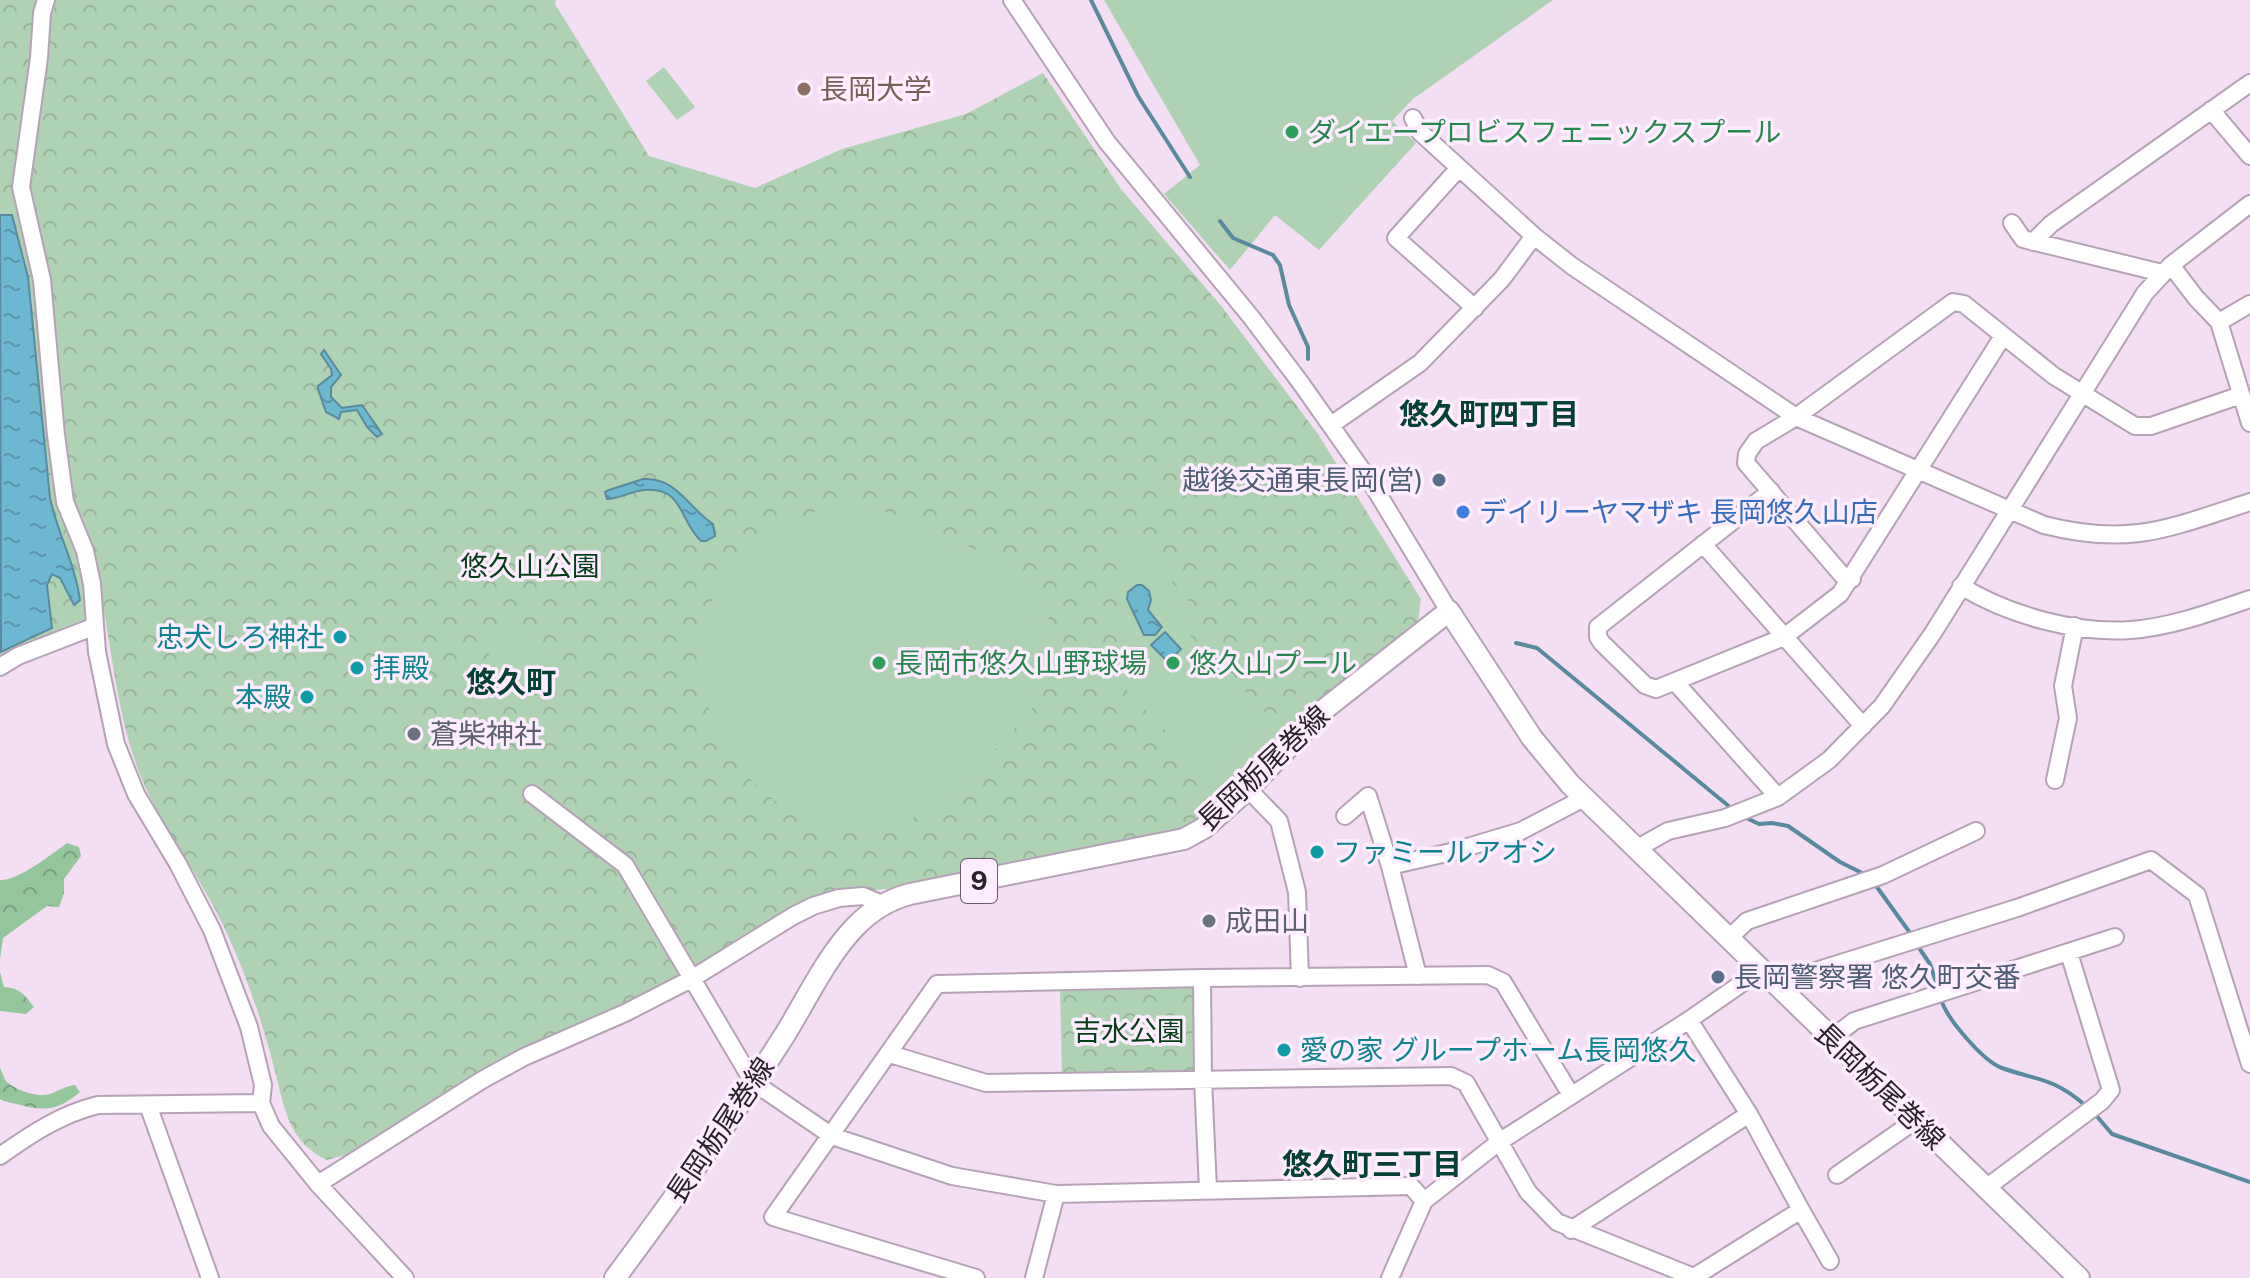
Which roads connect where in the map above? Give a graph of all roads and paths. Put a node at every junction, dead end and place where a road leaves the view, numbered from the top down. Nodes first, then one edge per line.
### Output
1 (46, 0) edge
2 (1012, 0) edge
3 (2250, 83) edge
4 (2211, 110) junction
5 (1413, 118) dead end
6 (2250, 156) edge
7 (1459, 168) junction
8 (2250, 204) edge
9 (2012, 223) dead end
10 (1534, 236) junction
11 (2033, 242) junction
12 (2166, 269) junction
13 (2250, 304) edge
14 (1475, 308) junction
15 (2219, 322) junction
16 (2003, 336) junction
17 (2081, 394) junction
18 (2241, 395) junction
19 (1796, 417) junction
20 (2250, 423) edge
21 (1331, 425) junction
22 (1920, 471) junction
23 (1771, 491) junction
24 (2250, 502) edge
25 (2009, 509) junction
26 (1703, 544) junction
27 (1852, 579) junction
28 (1961, 586) junction
29 (2250, 599) edge
30 (1449, 611) junction
31 (2075, 626) junction
32 (93, 627) junction
33 (1784, 637) junction
34 (0, 667) edge
35 (1675, 682) junction
36 (1863, 726) junction
37 (2055, 780) dead end
38 (1248, 789) junction
39 (532, 794) dead end
40 (1778, 797) junction
41 (1584, 798) junction
42 (1345, 816) dead end
43 (1976, 831) dead end
44 (1636, 849) junction
45 (1390, 866) junction
46 (882, 904) junction
47 (2115, 937) dead end
48 (1728, 939) junction
49 (2069, 953) junction
50 (1418, 976) junction
51 (1768, 977) junction
52 (693, 978) junction
53 (1202, 978) junction
54 (1300, 978) junction
55 (1689, 1020) junction
56 (1831, 1039) junction
57 (890, 1054) junction
58 (2250, 1064) edge
59 (1203, 1079) junction
60 (753, 1082) junction
61 (1571, 1095) junction
62 (261, 1103) junction
63 (148, 1105) junction
64 (1749, 1114) junction
65 (1916, 1120) junction
66 (832, 1136) junction
67 (1499, 1142) junction
68 (0, 1156) edge
69 (1837, 1175) dead end
70 (318, 1184) junction
71 (1986, 1188) junction
72 (1208, 1190) junction
73 (1056, 1194) junction
74 (1424, 1201) junction
75 (1801, 1210) junction
76 (1571, 1230) junction
77 (1830, 1261) dead end
78 (1695, 1277) edge
79 (210, 1278) edge
80 (405, 1278) edge
81 (615, 1278) edge
82 (976, 1278) edge
83 (1034, 1278) edge
84 (1390, 1278) edge
85 (2079, 1278) edge

1 - 32 street
2 - 21 street
3 - 4 street
4 - 6 street
4 - 11 street
5 - 7 street
7 - 10 street
7 - 14 street
8 - 12 street
9 - 11 street
10 - 14 street
10 - 19 street
11 - 12 street
12 - 15 street
12 - 17 street
13 - 15 street
14 - 21 street
15 - 18 street
16 - 17 street
16 - 19 street
16 - 22 street
17 - 18 street
17 - 25 street
18 - 20 street
19 - 22 street
19 - 23 street
21 - 30 street
22 - 25 street
22 - 27 street
23 - 26 street
23 - 27 street
24 - 25 street
25 - 28 street
26 - 33 street
26 - 35 street
27 - 33 street
28 - 31 street
28 - 36 street
29 - 31 street
30 - 38 main road, 長岡栃尾巻線 / 9
30 - 41 main road, 長岡栃尾巻線
31 - 37 street
32 - 34 street
32 - 62 street
33 - 35 street
33 - 36 street
35 - 40 street
36 - 40 street
38 - 46 main road, 長岡栃尾巻線 / 9
38 - 54 street
39 - 52 street
40 - 44 street
41 - 44 main road, 長岡栃尾巻線
41 - 45 street
42 - 45 street
43 - 48 street
44 - 48 main road, 長岡栃尾巻線
45 - 50 street
46 - 52 street
46 - 60 main road, 長岡栃尾巻線 / 9
47 - 49 street
48 - 51 main road, 長岡栃尾巻線
49 - 56 street
49 - 71 street
50 - 54 street
50 - 61 street
51 - 55 street
51 - 56 main road, 長岡栃尾巻線
51 - 58 street
52 - 60 street
52 - 70 street
53 - 54 street
53 - 57 street
53 - 59 street
55 - 61 street
55 - 64 street
56 - 65 main road, 長岡栃尾巻線
57 - 59 street
57 - 66 street
59 - 67 street
59 - 72 street
60 - 66 street
60 - 81 main road, 長岡栃尾巻線 / 9
61 - 67 street
62 - 63 street
62 - 70 street
63 - 68 street
63 - 79 street
64 - 75 street
64 - 76 street
65 - 69 street
65 - 71 main road, 長岡栃尾巻線
66 - 73 street
66 - 82 street
67 - 74 street
67 - 76 street
70 - 80 street
71 - 85 main road, 長岡栃尾巻線
72 - 73 street
72 - 74 street
73 - 83 street
74 - 84 street
75 - 77 street
75 - 78 street
76 - 78 street

